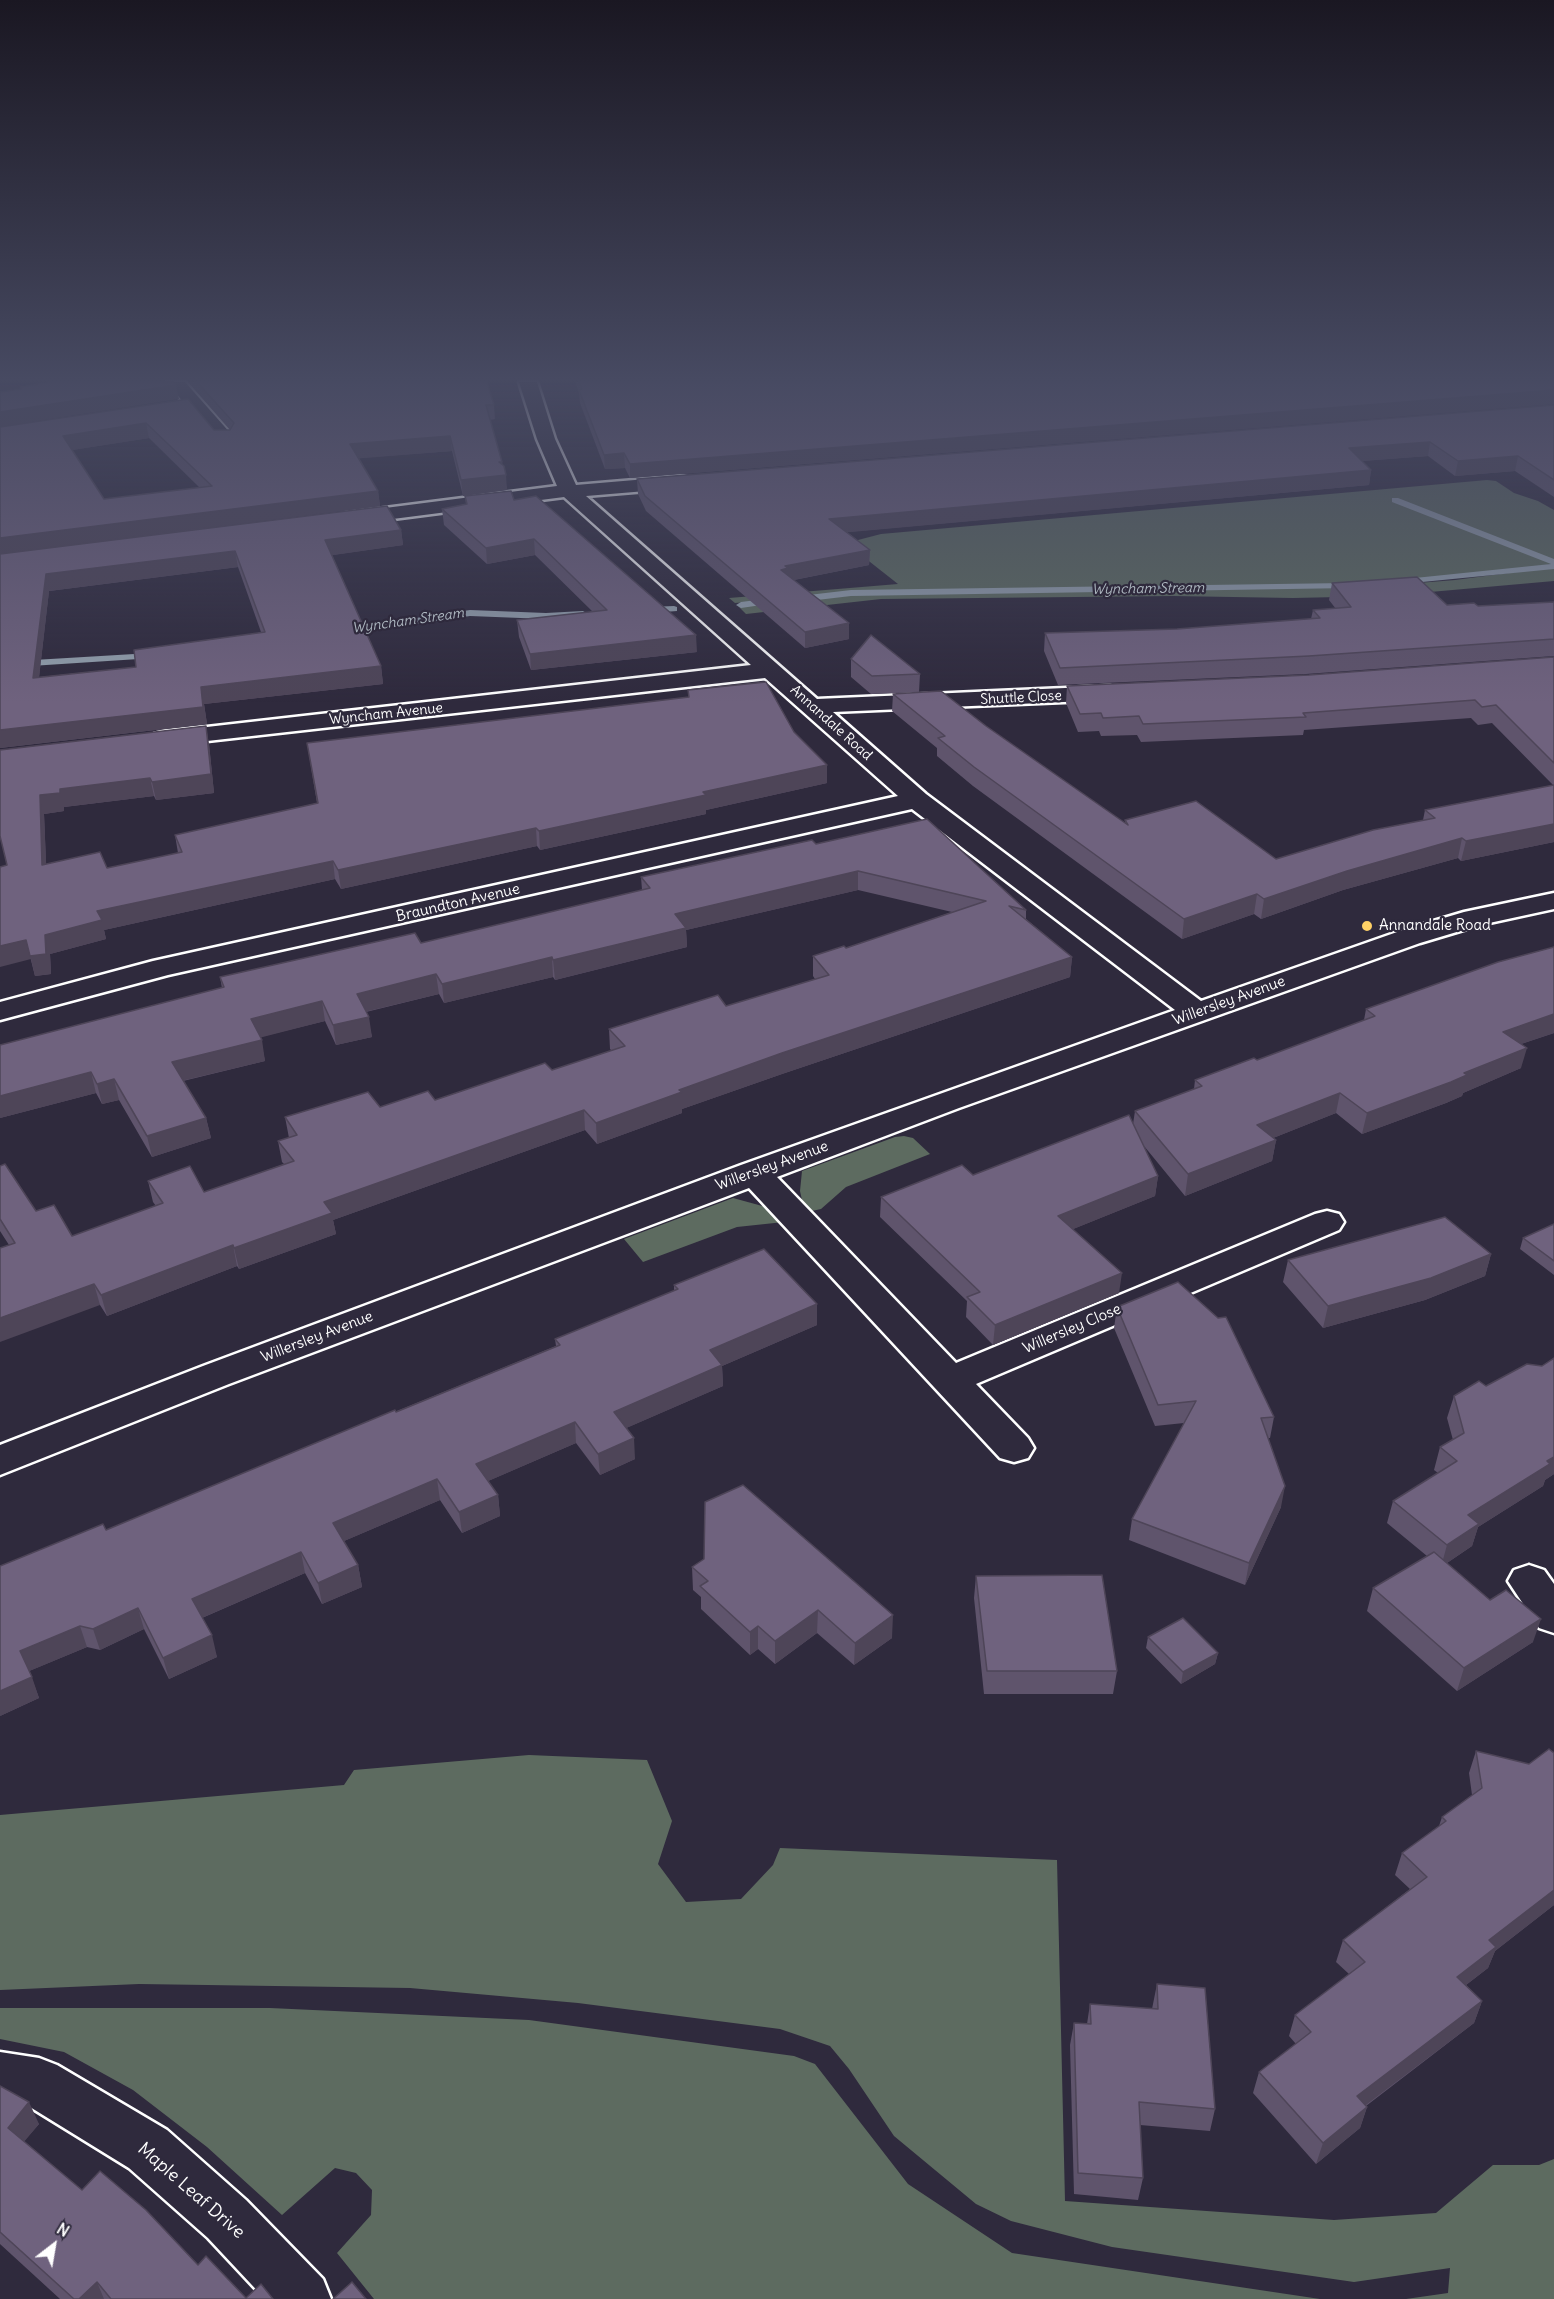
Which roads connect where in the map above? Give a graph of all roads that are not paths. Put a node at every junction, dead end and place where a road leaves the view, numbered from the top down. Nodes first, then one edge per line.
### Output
1 (591, 489) edge
2 (569, 491) junction
3 (323, 522) edge
4 (771, 670) junction
5 (1135, 692) edge
6 (812, 706) junction
7 (140, 742) edge
8 (917, 800) junction
9 (1554, 901) edge
10 (0, 1011) edge
11 (1198, 1012) junction
12 (753, 1172) junction
13 (1327, 1222) dead end
14 (950, 1380) junction
15 (1014, 1448) dead end
16 (0, 1461) edge
17 (1529, 1581) dead end
18 (1554, 1616) edge
19 (0, 2077) edge
20 (303, 2299) edge

1 - 2 street
2 - 3 street
2 - 4 street, Annandale Road
4 - 6 street, Annandale Road
4 - 7 street, Wyncham Avenue
5 - 6 street, Shuttle Close
6 - 8 street, Annandale Road
8 - 10 street, Braundton Avenue
8 - 11 street, Annandale Road
9 - 11 street, Willersley Avenue
11 - 12 street, Willersley Avenue
12 - 14 street
12 - 16 street, Willersley Avenue
13 - 14 street, Willersley Close
14 - 15 street
17 - 18 street
19 - 20 street, Maple Leaf Drive

